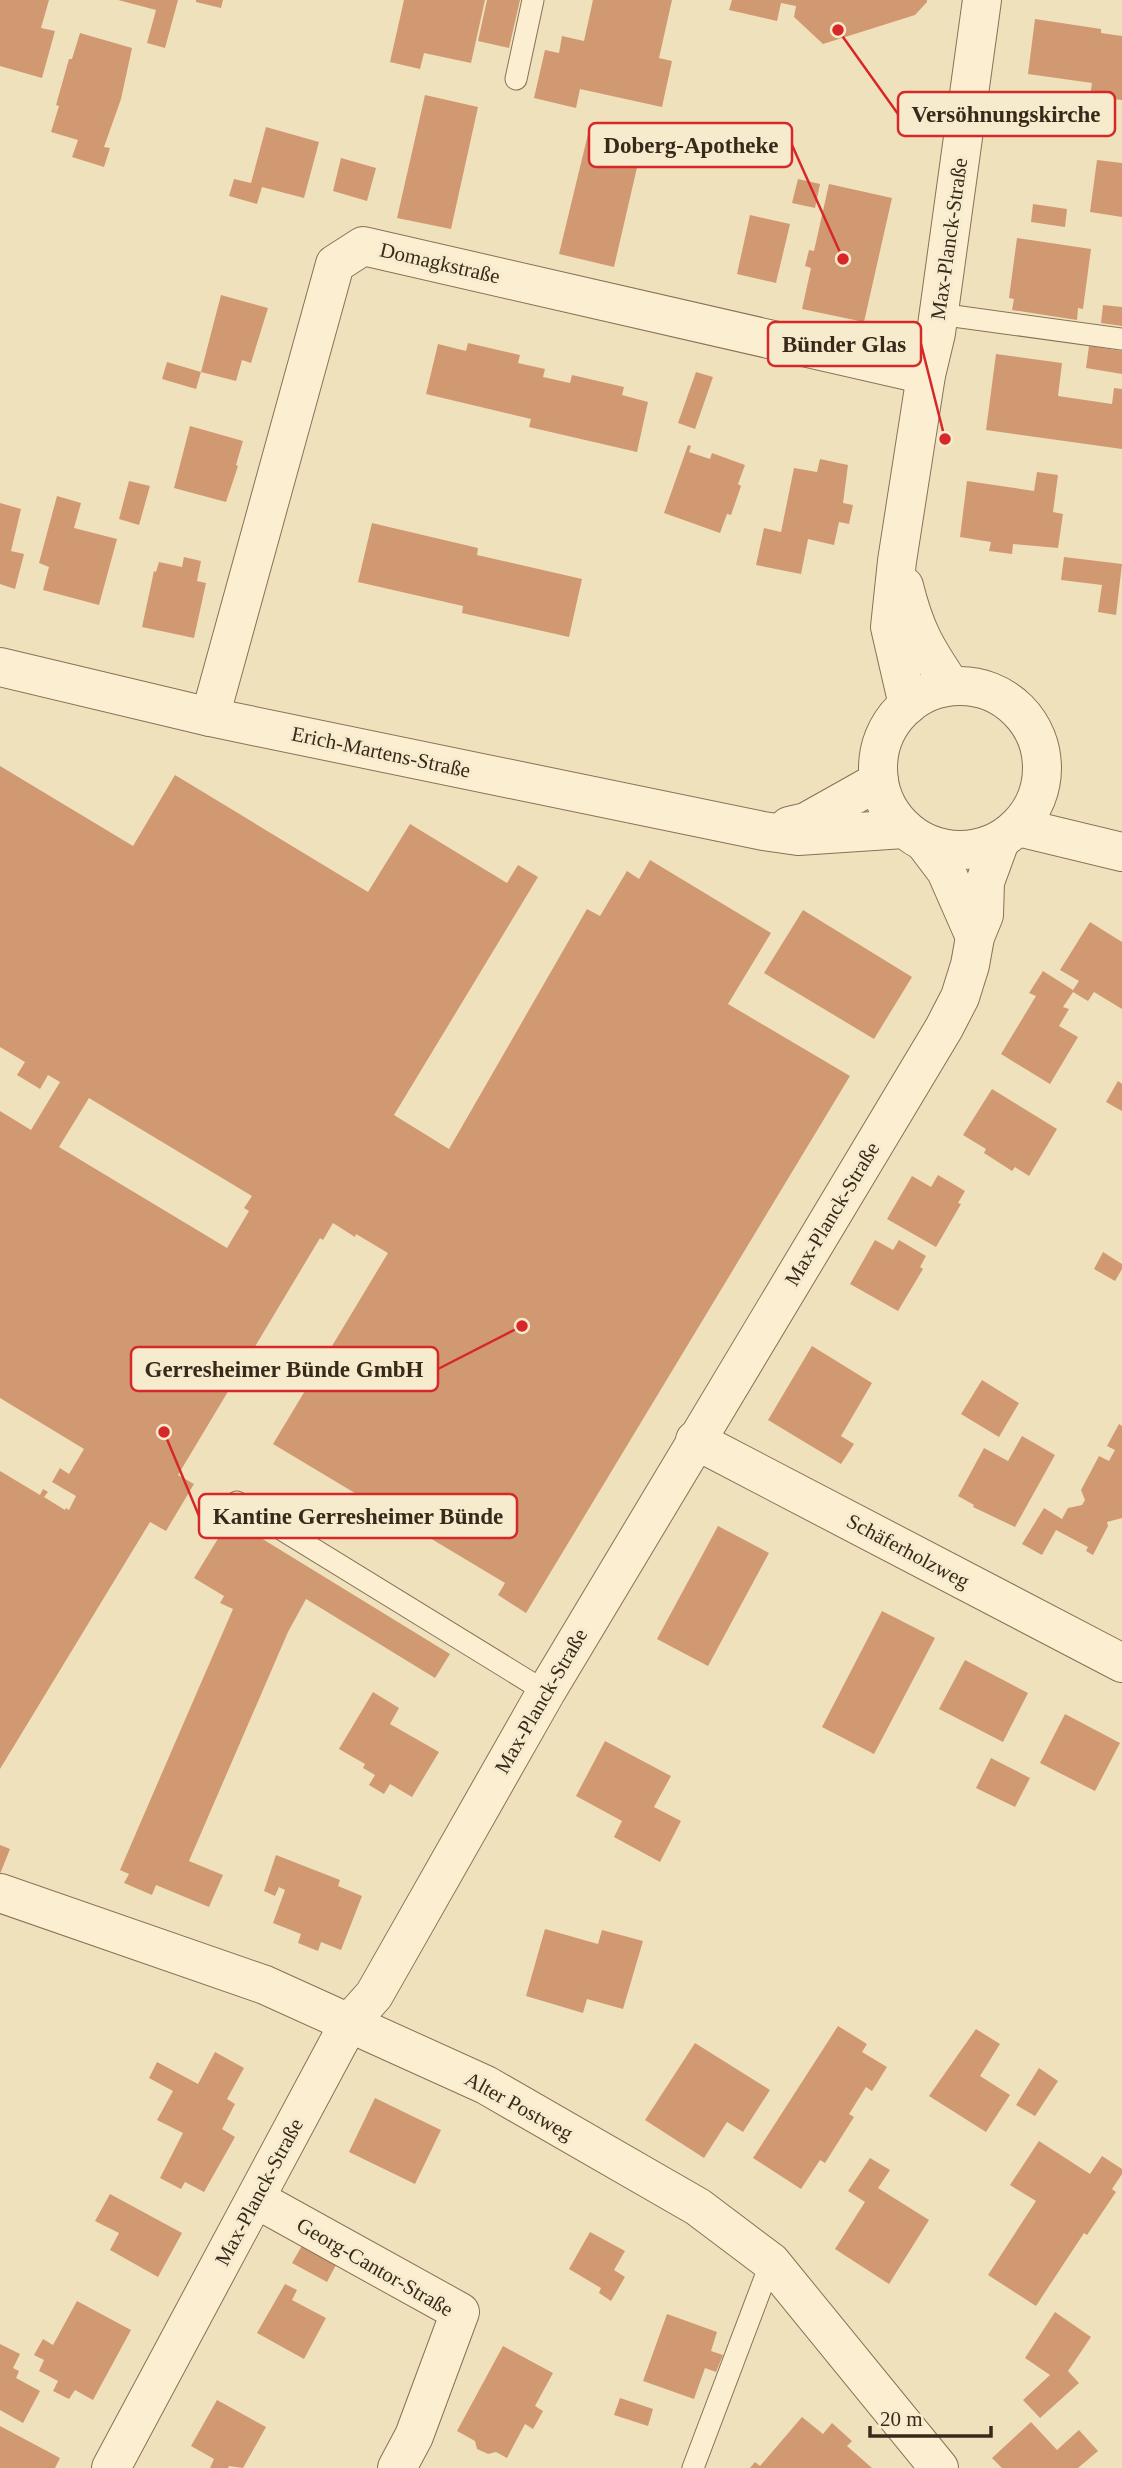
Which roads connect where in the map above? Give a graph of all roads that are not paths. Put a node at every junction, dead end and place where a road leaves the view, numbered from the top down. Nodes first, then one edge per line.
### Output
1 (533, 0) edge
2 (982, 0) edge
3 (516, 79) dead end
4 (939, 314) junction
5 (1122, 339) edge
6 (926, 375) junction
7 (897, 561) junction
8 (0, 667) edge
9 (951, 686) junction
10 (908, 705) junction
11 (210, 717) junction
12 (879, 781) junction
13 (1041, 788) junction
14 (762, 831) junction
15 (1009, 834) junction
16 (914, 835) junction
17 (1116, 851) edge
18 (975, 937) junction
19 (695, 1440) junction
20 (237, 1502) dead end
21 (1122, 1663) edge
22 (546, 1692) junction
23 (0, 1894) edge
24 (349, 2022) junction
25 (256, 2199) junction
26 (771, 2262) junction
27 (111, 2468) edge
28 (397, 2468) edge
29 (692, 2468) edge
30 (939, 2468) edge

1 - 3 lane
2 - 4 street, Max-Planck-Straße
4 - 5 lane
4 - 6 street, Max-Planck-Straße
6 - 7 street, Max-Planck-Straße
6 - 11 street, Domagkstraße
7 - 9 street, Max-Planck-Straße
7 - 10 street, Max-Planck-Straße
8 - 11 street, Erich-Martens-Straße
9 - 10 street
9 - 13 street
10 - 12 street
11 - 14 street, Erich-Martens-Straße
12 - 14 street, Erich-Martens-Straße
12 - 16 street
13 - 15 street
13 - 17 street
14 - 16 street, Erich-Martens-Straße
15 - 16 street
15 - 17 street
15 - 18 street, Max-Planck-Straße
16 - 18 street
18 - 19 street, Max-Planck-Straße
19 - 21 street, Schäferholzweg
19 - 22 street, Max-Planck-Straße
20 - 22 lane
22 - 24 street, Max-Planck-Straße
23 - 24 street, Alter Postweg
24 - 25 street, Max-Planck-Straße
24 - 26 street, Alter Postweg
25 - 27 street, Max-Planck-Straße
25 - 28 street, Georg-Cantor-Straße
26 - 29 lane
26 - 30 street, Alter Postweg

